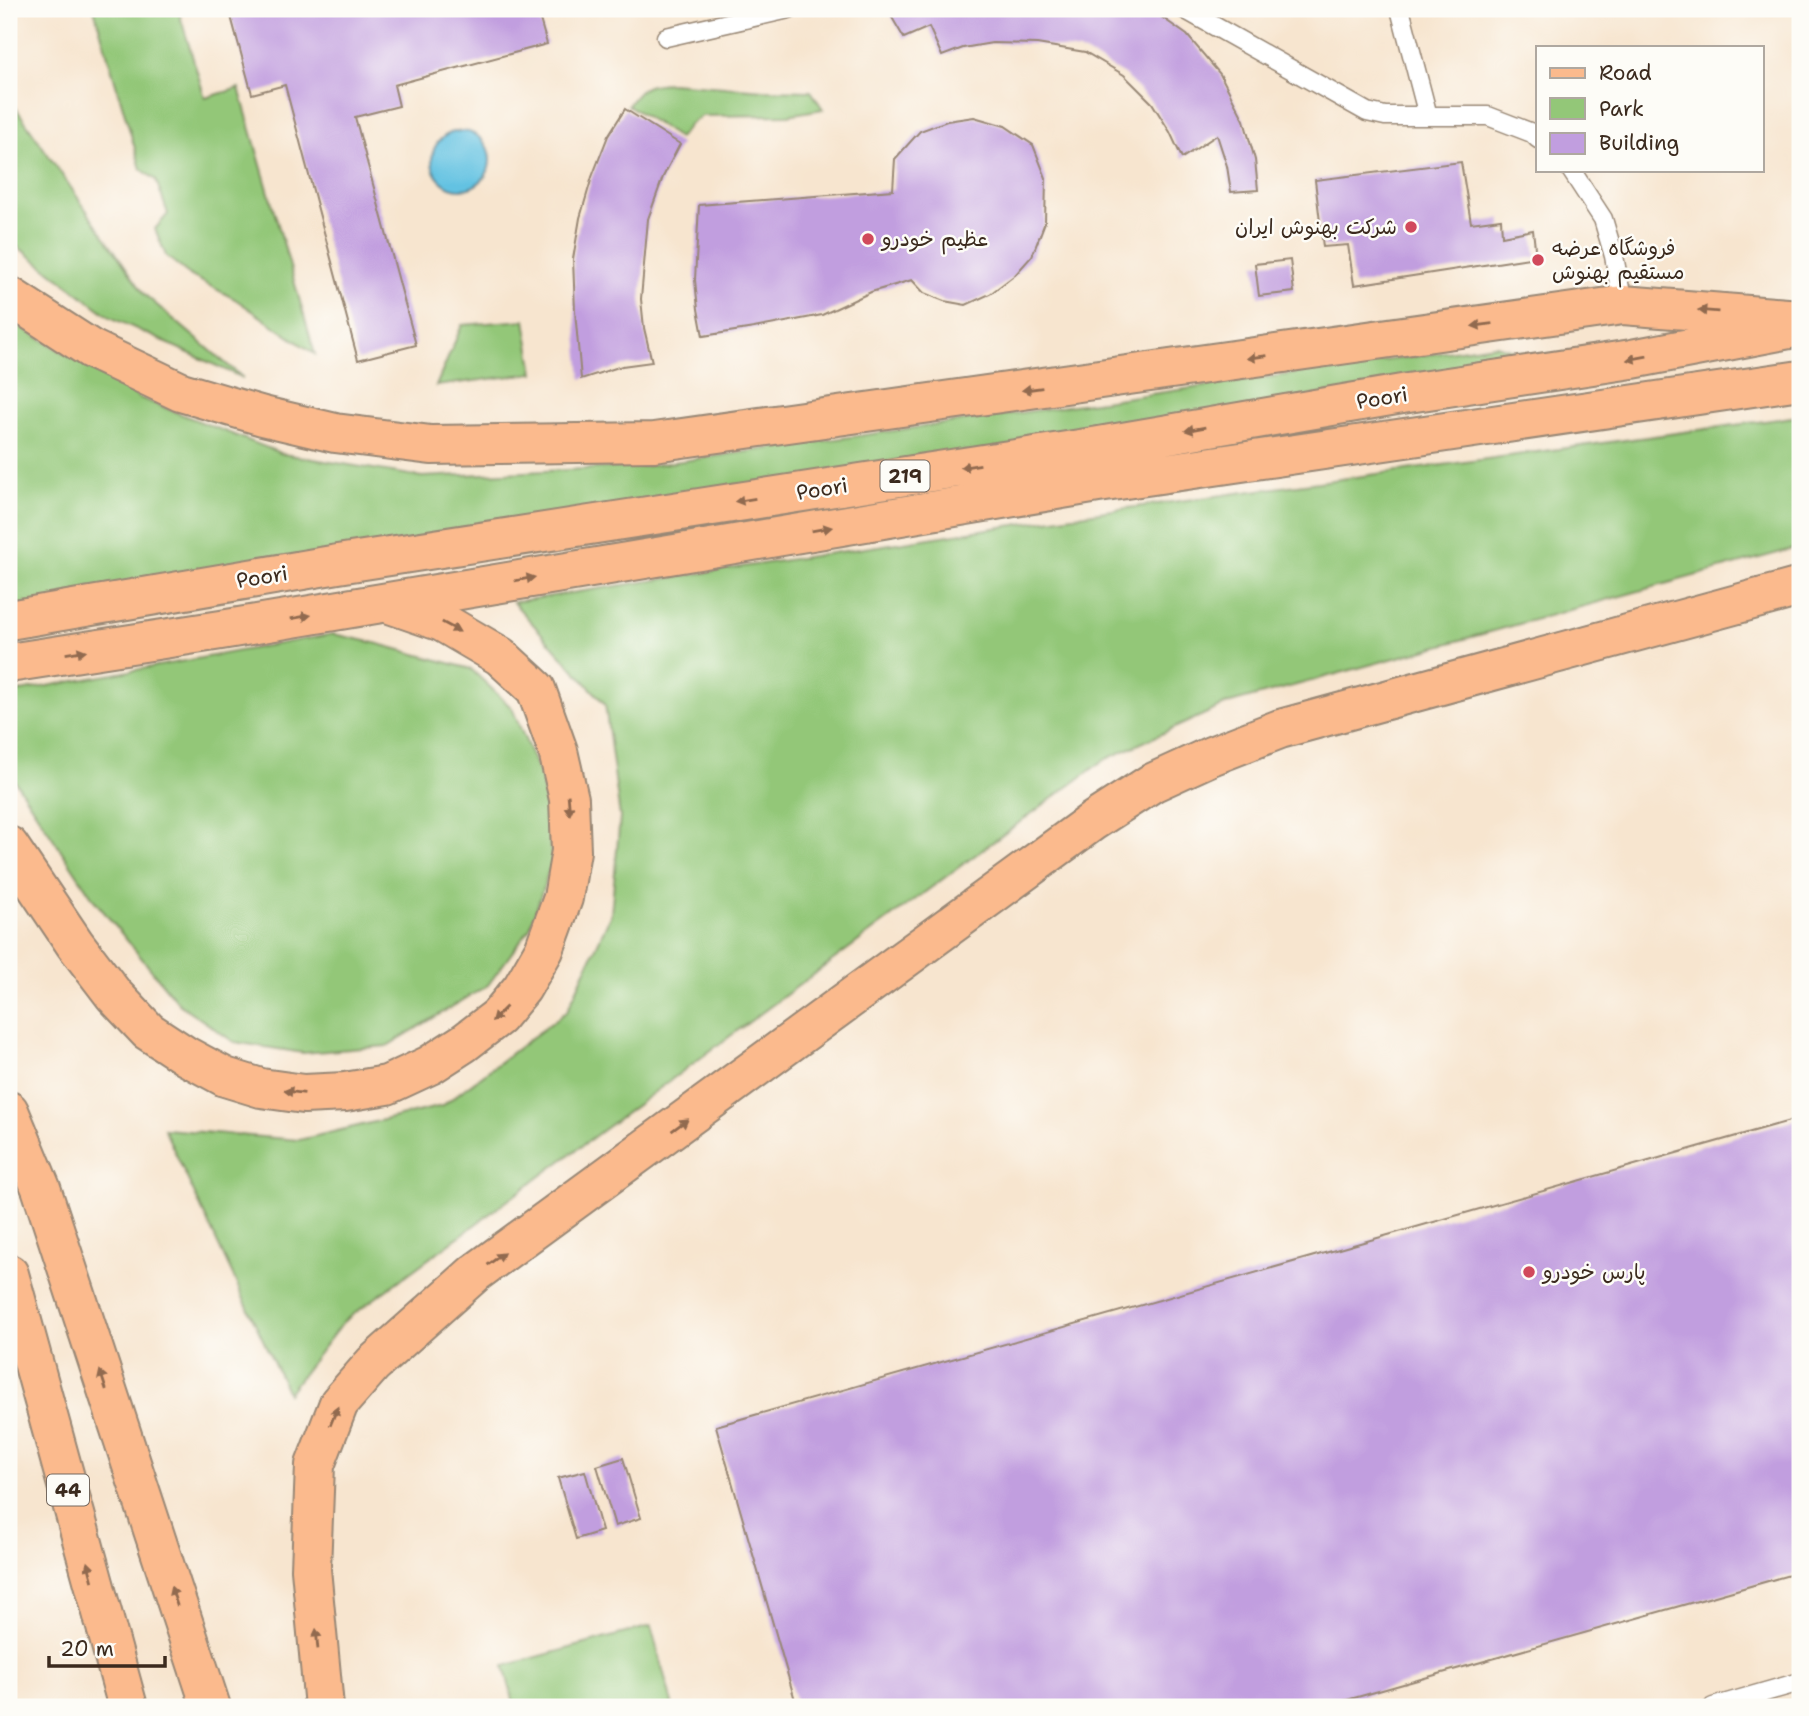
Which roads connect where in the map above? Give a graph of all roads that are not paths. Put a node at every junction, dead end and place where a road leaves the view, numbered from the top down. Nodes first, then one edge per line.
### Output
1 (789, 9) edge
2 (1184, 9) edge
3 (1400, 9) edge
4 (666, 37) dead end
5 (1428, 116) junction
6 (1536, 137) edge
7 (1573, 172) edge
8 (9, 296) edge
9 (1623, 305) junction
10 (1800, 319) edge
11 (1800, 327) edge
12 (1800, 380) edge
13 (1800, 587) edge
14 (387, 603) junction
15 (9, 620) edge
16 (9, 663) edge
17 (9, 846) edge
18 (9, 1111) edge
19 (9, 1273) edge
20 (1800, 1682) edge
21 (128, 1707) edge
22 (211, 1707) edge
23 (324, 1707) edge
24 (1713, 1707) edge

1 - 4 lane
2 - 5 lane
3 - 5 lane
5 - 6 lane
7 - 9 lane
9 -> 8 main road
10 -> 9 main road
11 -> 15 main road, Poori / 219
14 -> 12 main road, Poori / 219
23 -> 13 main road
16 -> 14 main road, Poori / 219
14 -> 17 main road
22 -> 18 main road
21 -> 19 main road, 44
20 - 24 lane

